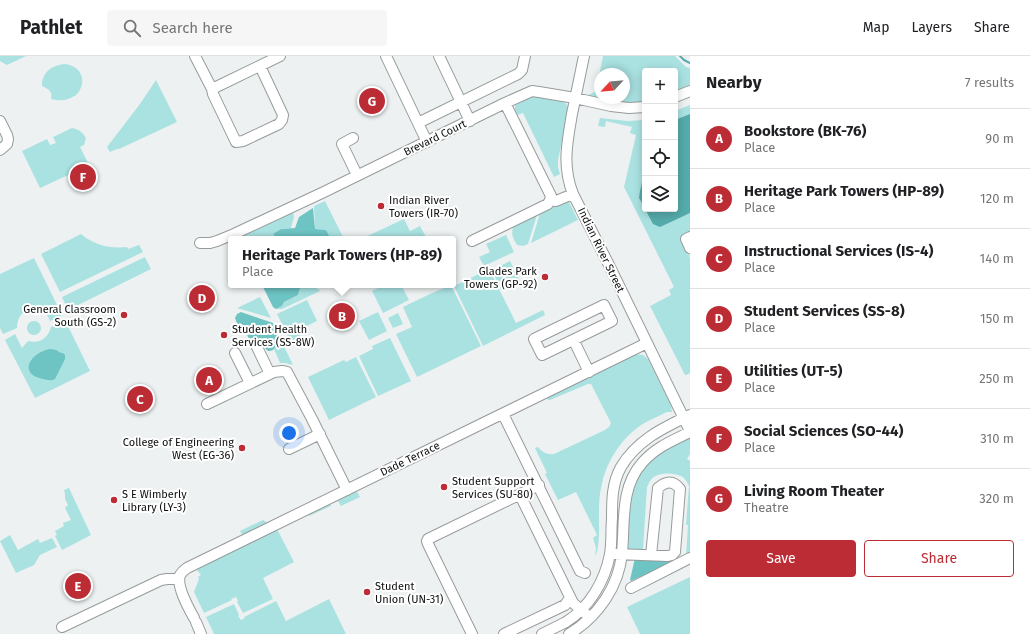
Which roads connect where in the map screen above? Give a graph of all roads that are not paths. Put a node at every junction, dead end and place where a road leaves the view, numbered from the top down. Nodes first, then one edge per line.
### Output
1 (195, 56) edge
2 (280, 56) edge
3 (386, 56) edge
4 (439, 56) edge
5 (525, 56) edge
6 (584, 56) edge
7 (260, 66) junction
8 (212, 90) junction
9 (690, 91) edge
10 (678, 96) edge
11 (575, 98) junction
12 (460, 102) junction
13 (505, 103) junction
14 (642, 107) edge
15 (0, 121) edge
16 (470, 121) junction
17 (418, 123) junction
18 (353, 138) dead end
19 (427, 142) junction
20 (4, 147) edge
21 (357, 175) junction
22 (573, 194) junction
23 (550, 200) junction
24 (228, 236) edge
25 (229, 236) edge
26 (690, 237) edge
27 (472, 241) dead end
28 (200, 243) dead end
29 (690, 248) edge
30 (574, 340) junction
31 (255, 343) dead end
32 (647, 343) junction
33 (235, 353) dead end
34 (589, 372) junction
35 (270, 374) junction
36 (250, 383) junction
37 (207, 404) dead end
38 (503, 414) junction
39 (687, 416) edge
40 (690, 432) edge
41 (320, 434) junction
42 (289, 449) dead end
43 (539, 485) junction
44 (347, 490) junction
45 (520, 494) junction
46 (610, 554) junction
47 (622, 554) junction
48 (651, 555) junction
49 (672, 555) junction
50 (686, 560) edge
51 (585, 573) dead end
52 (179, 579) junction
53 (631, 588) dead end
54 (570, 598) junction
55 (581, 610) junction
56 (591, 618) junction
57 (62, 627) dead end
58 (518, 631) edge
59 (201, 634) edge
60 (472, 634) edge
61 (504, 634) edge
62 (542, 634) edge
63 (569, 634) edge

1 - 8 street
2 - 7 street
3 - 17 street
4 - 12 street
5 - 12 street
6 - 11 street, Indian River Street
7 - 8 street
7 - 8 street
9 - 10 street
11 - 13 street, Brevard Court
11 - 14 street, Brevard Court
11 - 22 street, Indian River Street
12 - 16 street
12 - 17 street
13 - 16 street, Brevard Court
13 - 23 street
15 - 20 street
16 - 19 street, Brevard Court
17 - 19 street
18 - 21 street
19 - 21 street, Brevard Court
21 - 25 street, Brevard Court
22 - 23 street
22 - 32 street, Indian River Street
23 - 27 street
24 - 28 street, Brevard Court
26 - 29 street
30 - 30 street
30 - 34 street
31 - 35 street
32 - 34 street, Dade Terrace
32 - 39 street, Indian River Street
33 - 36 street
34 - 38 street, Dade Terrace
35 - 36 street
35 - 41 street
36 - 37 street
38 - 43 street
38 - 44 street, Dade Terrace
39 - 40 street, Indian River Street
39 - 46 street
40 - 47 street
41 - 42 street
41 - 44 street
43 - 45 street
43 - 51 street
44 - 52 street, Dade Terrace
45 - 54 street
45 - 60 street
46 - 47 street
46 - 55 street
47 - 48 street
47 - 56 street
48 - 49 street
48 - 49 street
49 - 50 street
50 - 53 street
52 - 57 street
52 - 59 street
54 - 55 street
54 - 58 street
55 - 56 street
55 - 62 street
56 - 63 street
58 - 61 street

